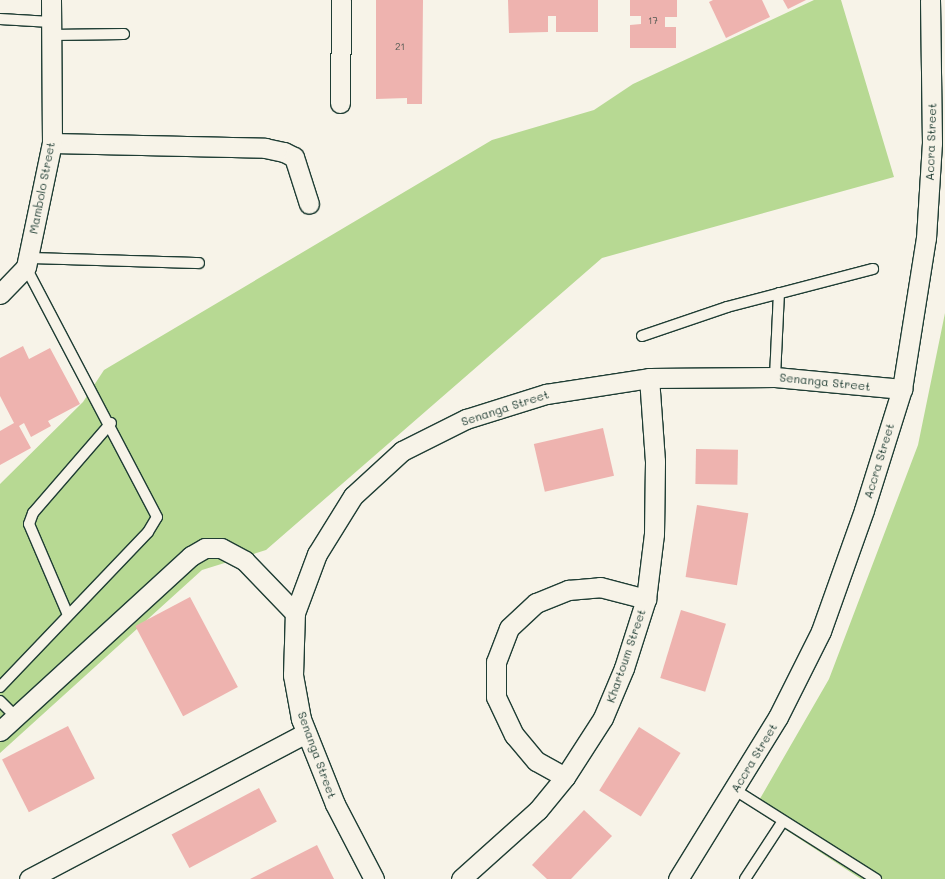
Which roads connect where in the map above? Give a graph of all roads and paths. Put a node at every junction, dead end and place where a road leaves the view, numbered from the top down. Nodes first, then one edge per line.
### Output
1 (51, 0) edge
2 (341, 0) edge
3 (930, 0) edge
4 (0, 19) edge
5 (51, 28) junction
6 (124, 34) dead end
7 (340, 103) dead end
8 (52, 143) junction
9 (309, 204) dead end
10 (27, 262) junction
11 (199, 263) dead end
12 (872, 269) dead end
13 (779, 293) junction
14 (0, 294) edge
15 (642, 336) dead end
16 (775, 377) junction
17 (649, 378) junction
18 (902, 389) junction
19 (111, 423) junction
20 (646, 598) junction
21 (295, 613) junction
22 (68, 615) junction
23 (0, 687) edge
24 (0, 701) edge
25 (16, 717) junction
26 (0, 731) edge
27 (306, 733) junction
28 (565, 777) junction
29 (735, 790) junction
30 (784, 821) junction
31 (29, 879) edge
32 (374, 879) edge
33 (461, 879) edge
34 (678, 879) edge
35 (745, 879) edge
36 (876, 879) edge

1 - 5 street, Mambolo Street
2 - 7 street
3 - 18 street, Accra Street
4 - 5 lane
5 - 6 lane
5 - 8 street, Mambolo Street
8 - 9 street
8 - 10 street, Mambolo Street
10 - 11 lane
10 - 14 street
10 - 19 lane
12 - 13 lane
13 - 15 lane
13 - 16 lane
16 - 17 street, Senanga Street
16 - 18 street, Senanga Street
17 - 20 street, Khartoum Street
17 - 21 street, Senanga Street
18 - 29 street, Accra Street
19 - 22 lane
19 - 22 lane
20 - 28 street, Khartoum Street
20 - 28 street
21 - 25 street
21 - 27 street, Senanga Street
22 - 23 lane
24 - 25 lane
25 - 26 street
27 - 31 street
27 - 32 street, Senanga Street
28 - 33 street, Khartoum Street
29 - 30 lane
29 - 34 street, Accra Street
30 - 35 lane
30 - 36 lane

